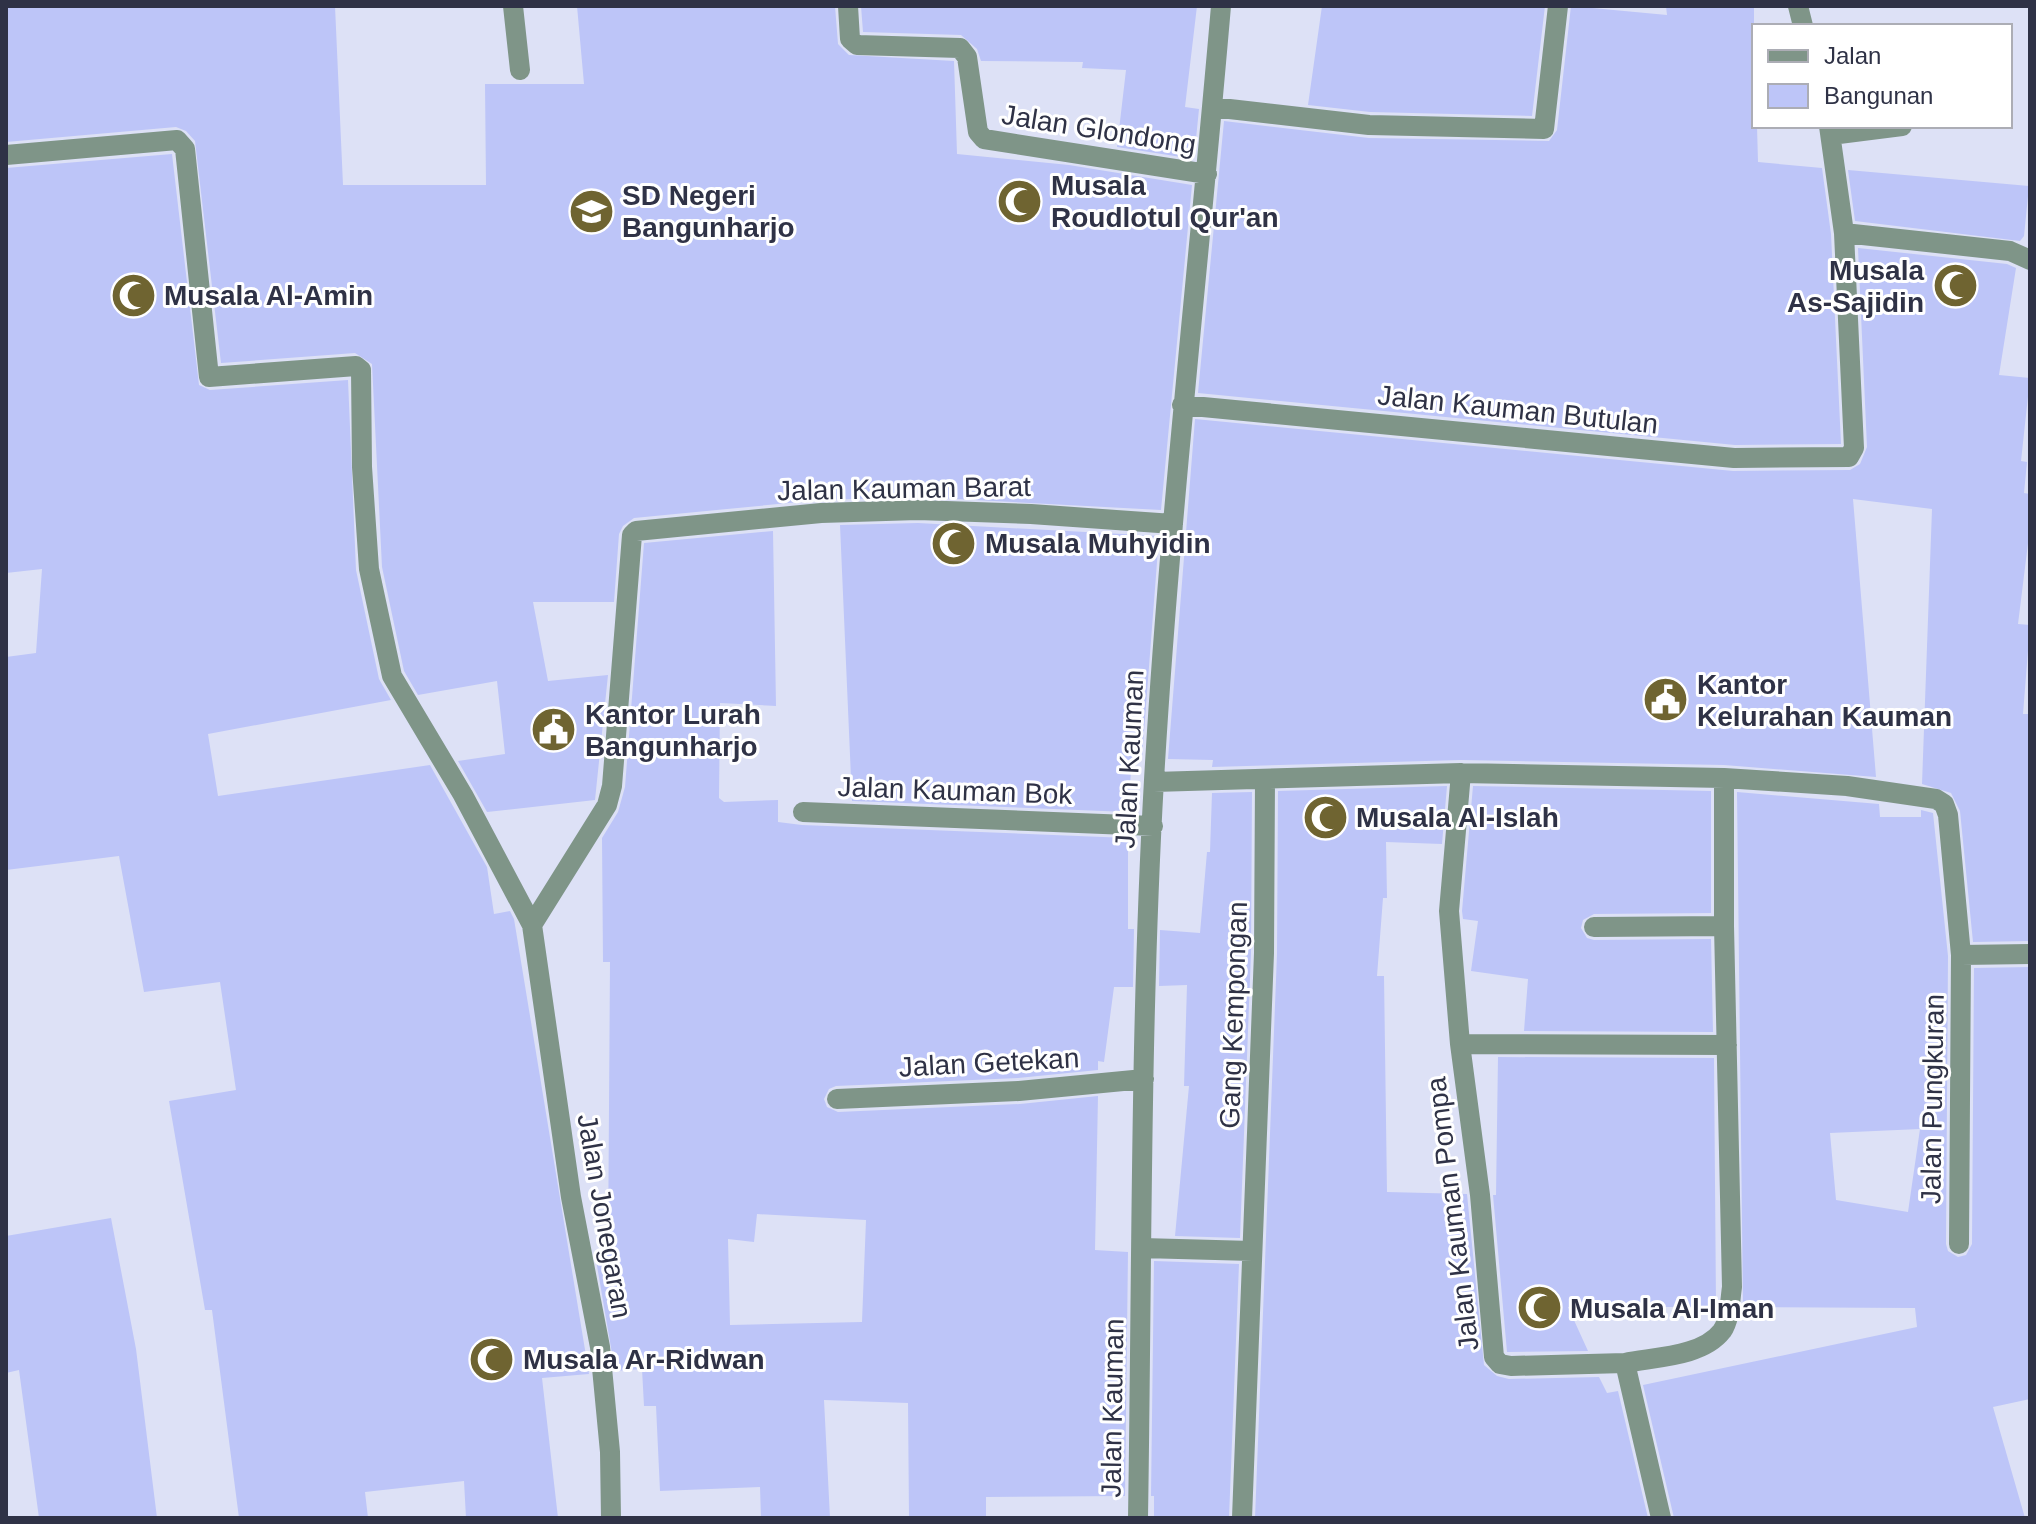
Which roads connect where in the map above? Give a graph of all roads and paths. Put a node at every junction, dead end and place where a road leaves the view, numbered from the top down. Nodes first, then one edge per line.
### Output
1 (513, 6) edge
2 (848, 6) edge
3 (1221, 6) edge
4 (1558, 6) edge
5 (520, 70) dead end
6 (1212, 107) junction
7 (1866, 128) edge
8 (1830, 130) edge
9 (6, 155) edge
10 (1207, 174) junction
11 (1844, 233) junction
12 (2030, 260) edge
13 (1182, 405) junction
14 (1173, 524) junction
15 (1461, 773) junction
16 (1724, 778) junction
17 (1265, 780) junction
18 (1154, 782) junction
19 (803, 812) dead end
20 (1153, 826) junction
21 (532, 925) junction
22 (1724, 926) junction
23 (1594, 927) dead end
24 (2030, 954) edge
25 (1961, 955) junction
26 (1460, 1044) junction
27 (1727, 1045) junction
28 (1144, 1079) junction
29 (837, 1099) dead end
30 (1959, 1244) dead end
31 (1142, 1248) junction
32 (1252, 1251) junction
33 (1625, 1363) junction
34 (611, 1518) edge
35 (1138, 1518) edge
36 (1242, 1518) edge
37 (1661, 1518) edge

1 - 5 street
2 - 10 street, Jalan Glondong
3 - 6 street, Jalan Kauman
4 - 6 street
6 - 10 street, Jalan Kauman
7 - 8 street
8 - 11 street
9 - 21 street, Jalan Jonegaran
10 - 13 street, Jalan Kauman
11 - 12 street
11 - 13 street, Jalan Kauman Butulan
13 - 14 street, Jalan Kauman
14 - 18 street, Jalan Kauman
14 - 21 street, Jalan Kauman Barat
15 - 16 street
15 - 17 street
15 - 26 street, Jalan Kauman Pompa
16 - 22 street
16 - 25 street
17 - 18 street
17 - 32 street, Gang Kempongan
18 - 20 street, Jalan Kauman
19 - 20 street, Jalan Kauman Bok
20 - 28 street, Jalan Kauman
21 - 34 street, Jalan Jonegaran
22 - 23 street
22 - 27 street
24 - 25 street
25 - 30 street, Jalan Pungkuran
26 - 27 street
26 - 33 street, Jalan Kauman Pompa
27 - 33 street
28 - 29 street, Jalan Getekan
28 - 31 street, Jalan Kauman
31 - 32 street
31 - 35 street, Jalan Kauman
32 - 36 street, Gang Kempongan
33 - 37 street

